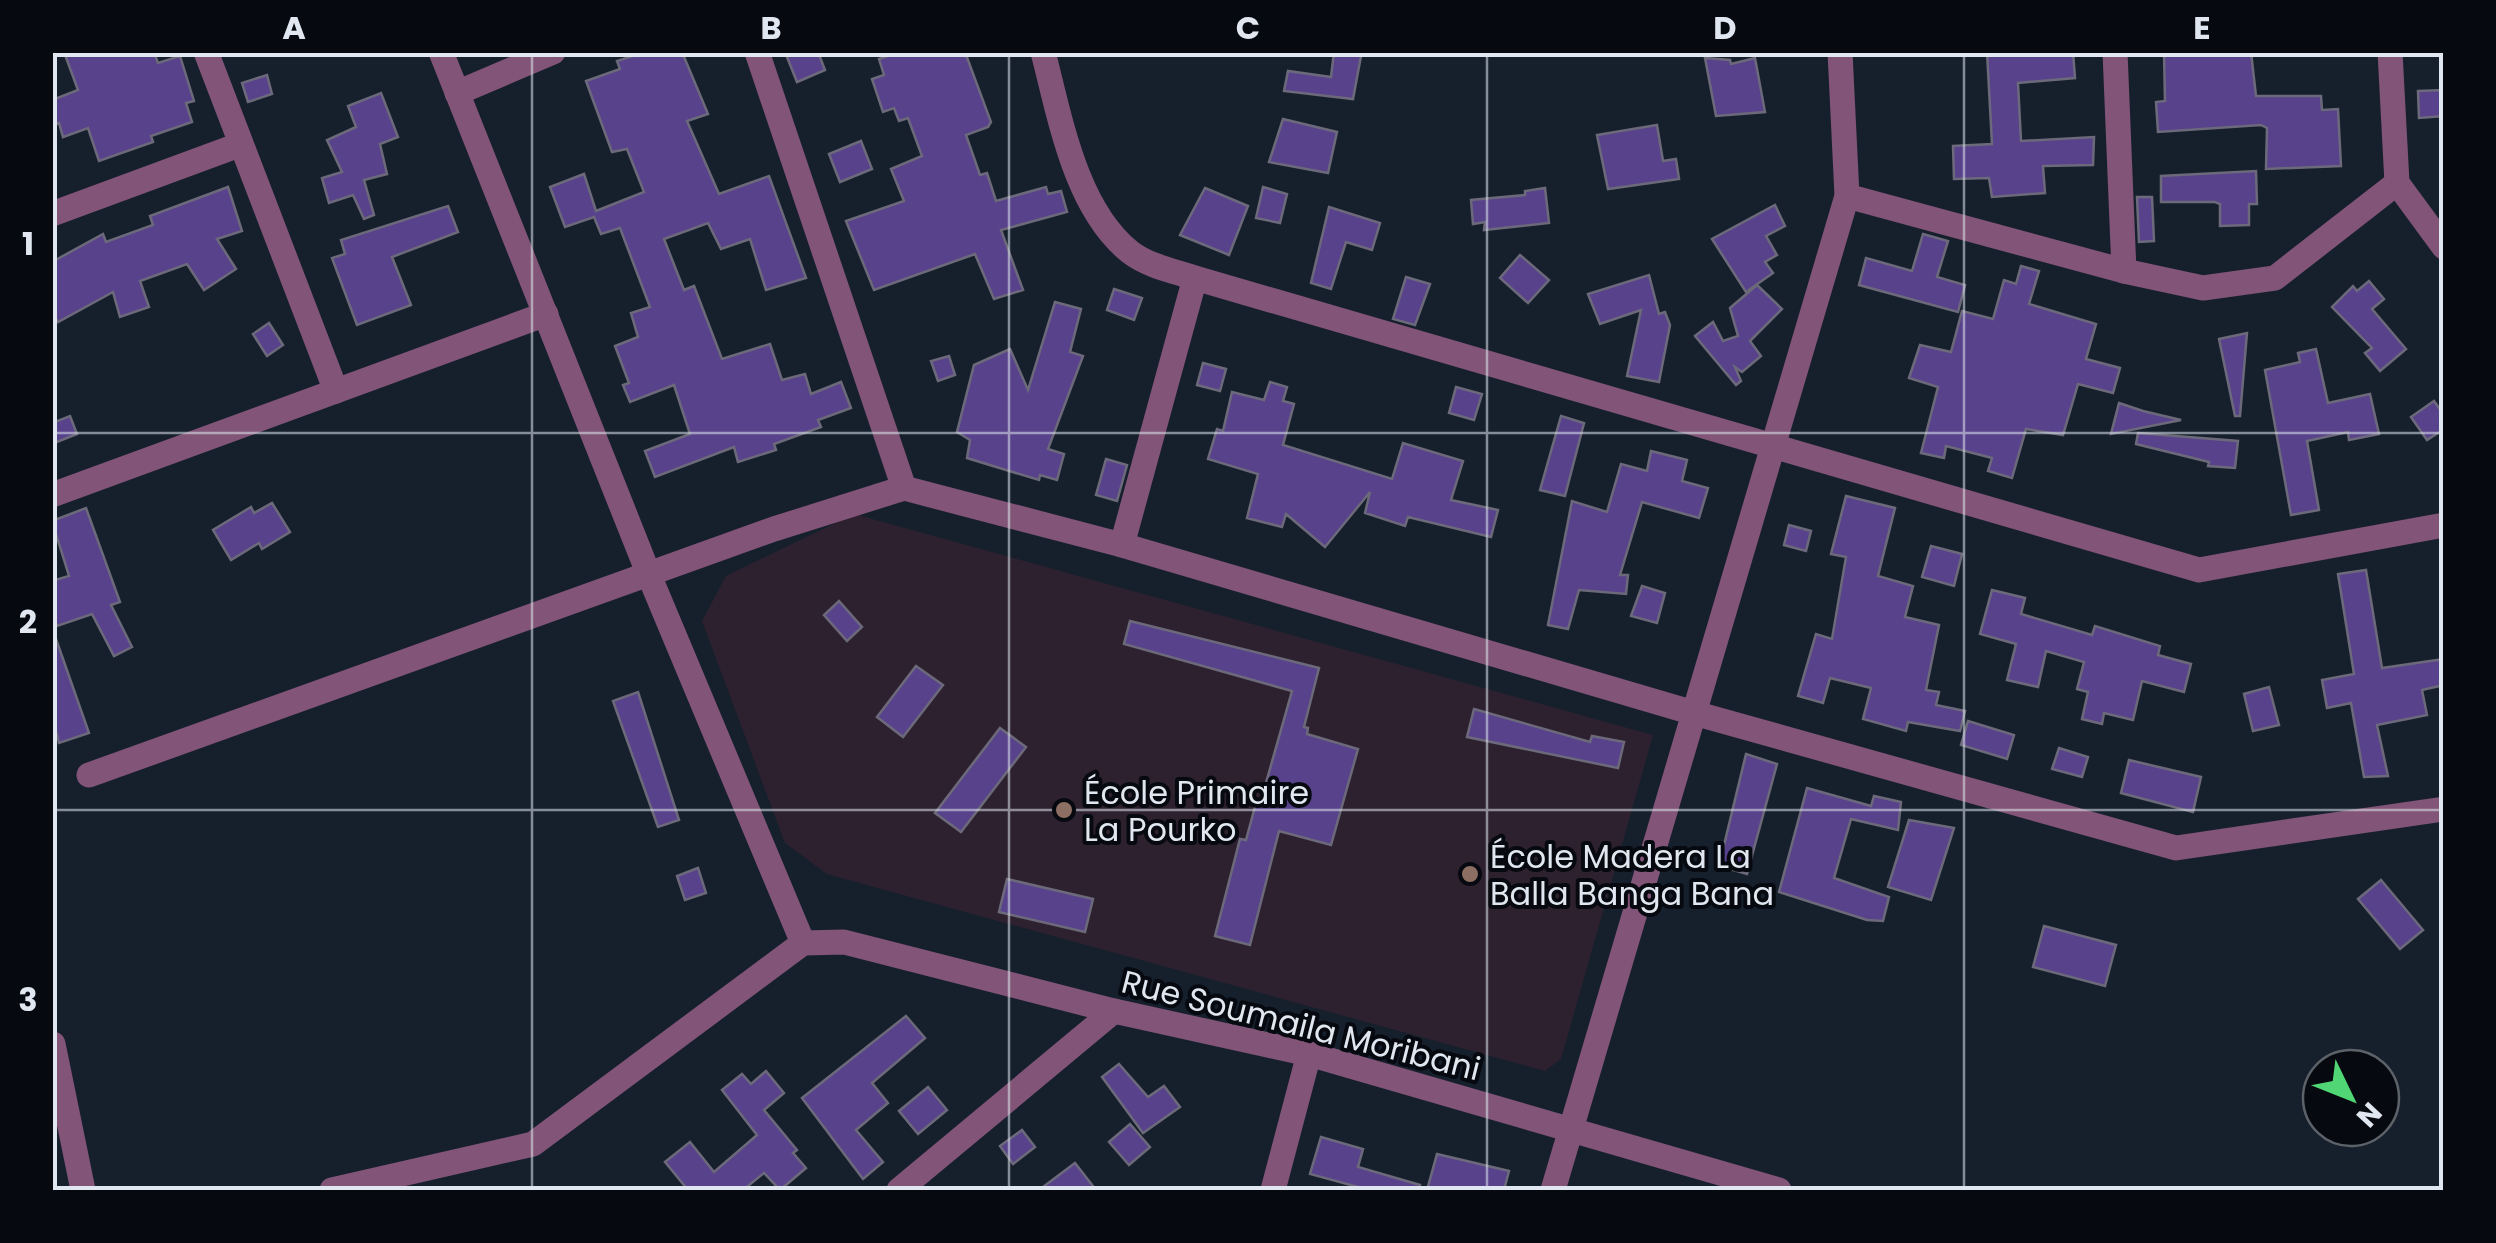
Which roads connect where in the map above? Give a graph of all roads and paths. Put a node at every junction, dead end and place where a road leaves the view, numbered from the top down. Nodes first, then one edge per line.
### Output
1 (206, 52) edge
2 (441, 52) edge
3 (553, 52) edge
4 (757, 52) edge
5 (1043, 52) edge
6 (1840, 52) edge
7 (2115, 52) edge
8 (2390, 52) edge
9 (456, 94) junction
10 (240, 145) junction
11 (2397, 182) junction
12 (1847, 196) junction
13 (52, 214) edge
14 (2444, 246) edge
15 (2124, 272) junction
16 (1196, 278) junction
17 (546, 314) junction
18 (336, 391) junction
19 (1772, 449) junction
20 (904, 488) junction
21 (52, 495) edge
22 (2444, 525) edge
23 (1122, 545) junction
24 (648, 575) junction
25 (1694, 714) junction
26 (89, 775) dead end
27 (2444, 808) edge
28 (803, 943) junction
29 (1114, 1011) junction
30 (53, 1044) edge
31 (1309, 1054) junction
32 (1571, 1130) junction
33 (83, 1190) edge
34 (332, 1190) edge
35 (899, 1190) edge
36 (1273, 1190) edge
37 (1553, 1190) edge
38 (1780, 1190) edge

1 - 10 street
2 - 9 street
3 - 9 street
4 - 20 street
5 - 16 street
6 - 12 street
7 - 15 street
8 - 11 street
9 - 17 street
10 - 13 street
10 - 18 street
11 - 14 street
11 - 15 street
12 - 15 street
12 - 19 street
16 - 19 street
16 - 23 street
17 - 18 street
17 - 24 street
18 - 21 street
19 - 22 street
19 - 25 street
20 - 23 street
20 - 24 street
23 - 25 street
24 - 26 street
24 - 28 street
25 - 27 street
25 - 32 street
28 - 29 street, Rue Soumaila Moribani
28 - 34 street
29 - 31 street, Rue Soumaila Moribani
29 - 35 street
30 - 33 street
31 - 32 street, Rue Soumaila Moribani
31 - 36 street
32 - 37 street
32 - 38 street, Rue Soumaila Moribani

